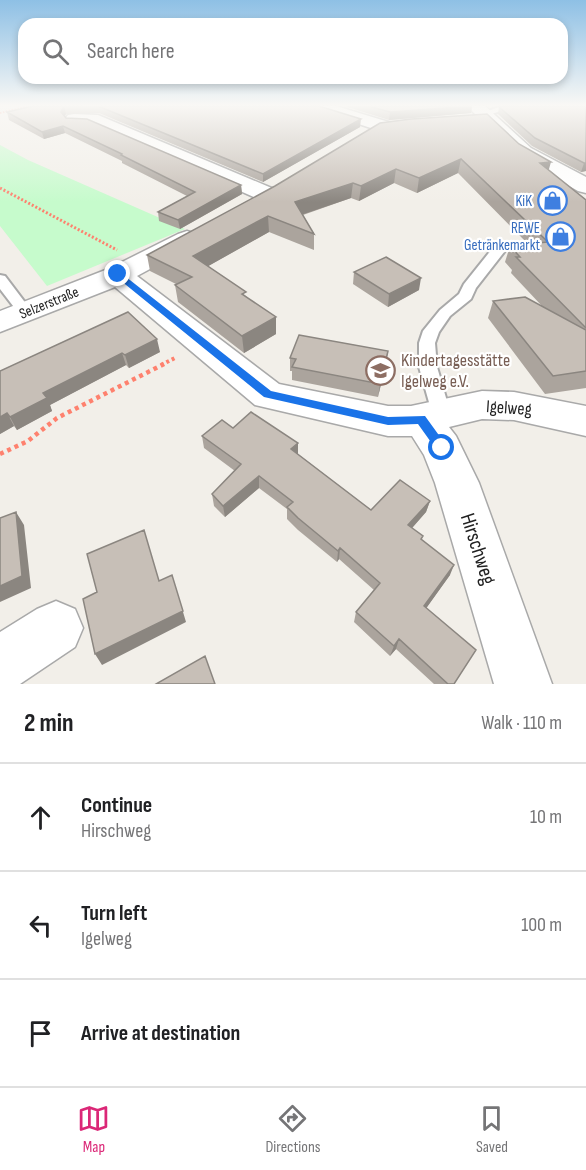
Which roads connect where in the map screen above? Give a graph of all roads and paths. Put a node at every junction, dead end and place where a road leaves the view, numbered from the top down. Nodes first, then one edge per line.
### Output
1 (130, 138) edge
2 (359, 138) edge
3 (509, 138) edge
4 (354, 140) edge
5 (286, 182) edge
6 (586, 186) edge
7 (0, 188) edge
8 (204, 230) edge
9 (501, 247) dead end
10 (128, 268) junction
11 (0, 279) edge
12 (25, 312) junction
13 (0, 322) edge
14 (158, 367) dead end
15 (431, 417) junction
16 (586, 421) edge
17 (0, 454) edge
18 (56, 628) dead end
19 (0, 664) edge
20 (522, 684) edge

1 - 5 street
2 - 4 street
3 - 6 street
7 - 10 path
8 - 10 street, Selzerstraße
9 - 15 lane
10 - 12 street, Selzerstraße
10 - 15 street, Igelweg
11 - 12 lane
12 - 13 street, Selzerstraße
14 - 17 path
15 - 16 street, Igelweg
15 - 20 street, Hirschweg
18 - 19 street

